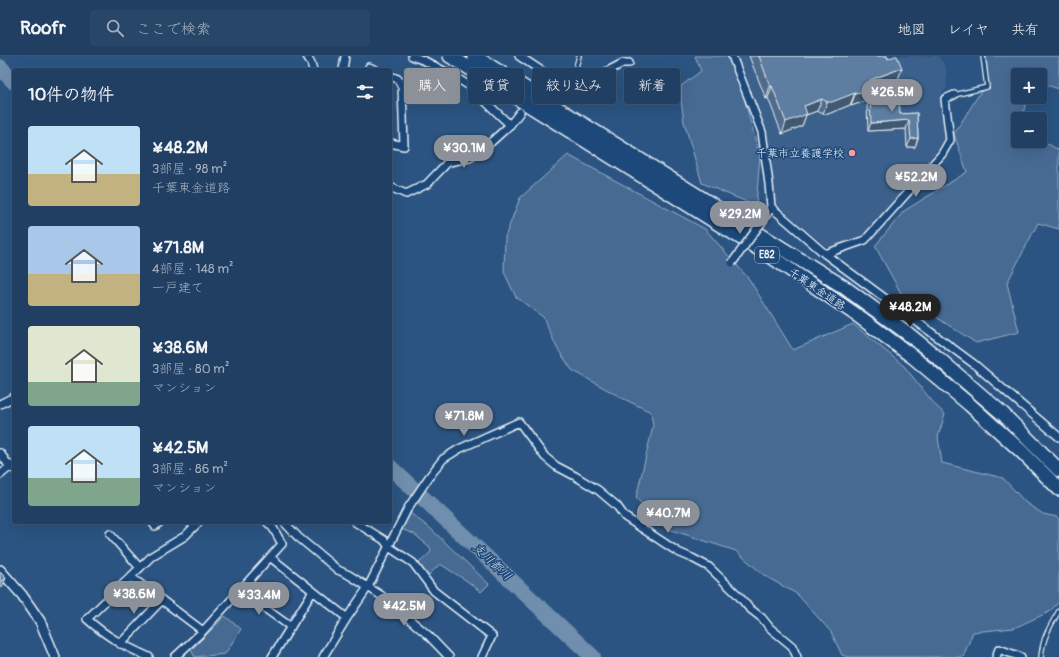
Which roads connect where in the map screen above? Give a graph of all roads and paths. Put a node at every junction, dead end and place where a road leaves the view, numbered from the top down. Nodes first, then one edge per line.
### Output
1 (307, 56) edge
2 (345, 56) edge
3 (412, 56) edge
4 (450, 56) edge
5 (474, 56) edge
6 (519, 56) edge
7 (579, 56) edge
8 (732, 56) edge
9 (984, 56) edge
10 (629, 63) dead end
11 (312, 68) edge
12 (343, 68) edge
13 (537, 68) edge
14 (576, 68) edge
15 (613, 68) edge
16 (392, 77) edge
17 (954, 95) joint
18 (520, 112) tunnel mouth
19 (510, 125) junction
20 (392, 143) edge
21 (392, 188) edge
22 (771, 207) junction
23 (825, 254) junction
24 (732, 263) dead end
25 (12, 398) edge
26 (0, 404) edge
27 (1059, 437) edge
28 (0, 453) edge
29 (12, 466) edge
30 (12, 468) edge
31 (1059, 470) edge
32 (0, 475) edge
33 (1059, 489) edge
34 (197, 524) edge
35 (269, 524) edge
36 (286, 524) edge
37 (358, 524) edge
38 (110, 534) dead end
39 (389, 547) junction
40 (270, 557) junction
41 (140, 568) junction
42 (0, 570) edge
43 (131, 577) junction
44 (368, 587) junction
45 (239, 590) junction
46 (313, 591) junction
47 (162, 600) junction
48 (1059, 612) edge
49 (347, 618) junction
50 (291, 627) junction
51 (203, 631) junction
52 (120, 644) junction
53 (55, 657) edge
54 (149, 657) edge
55 (175, 657) edge
56 (272, 657) edge
57 (323, 657) edge
58 (449, 657) edge
59 (482, 657) edge
60 (797, 657) edge
61 (996, 657) edge
62 (1021, 657) edge
63 (1041, 657) edge

1 - 11 street
2 - 12 street
3 - 19 street
4 - 33 highway, 千葉東金道路 / E82
5 - 31 highway, 千葉東金道路 / E82
6 - 13 street
7 - 14 lane
8 - 22 street
9 - 17 lane
10 - 15 street
16 - 20 street
17 - 23 street
18 - 19 street
19 - 21 street
22 - 23 street
22 - 24 street, bridge
23 - 27 street
25 - 26 street
28 - 29 street
30 - 32 street
34 - 41 street
35 - 40 street
36 - 44 street
37 - 39 street
38 - 41 street
39 - 44 street
39 - 59 street
39 - 60 street
40 - 45 street
40 - 46 street
41 - 43 street
42 - 53 street
43 - 47 street
43 - 52 street
44 - 49 street
44 - 58 street
45 - 50 street
45 - 51 street
46 - 49 street
46 - 50 street
47 - 51 street
47 - 52 street
48 - 63 lane
49 - 57 street
50 - 56 street
51 - 55 street
52 - 54 street
61 - 62 street

